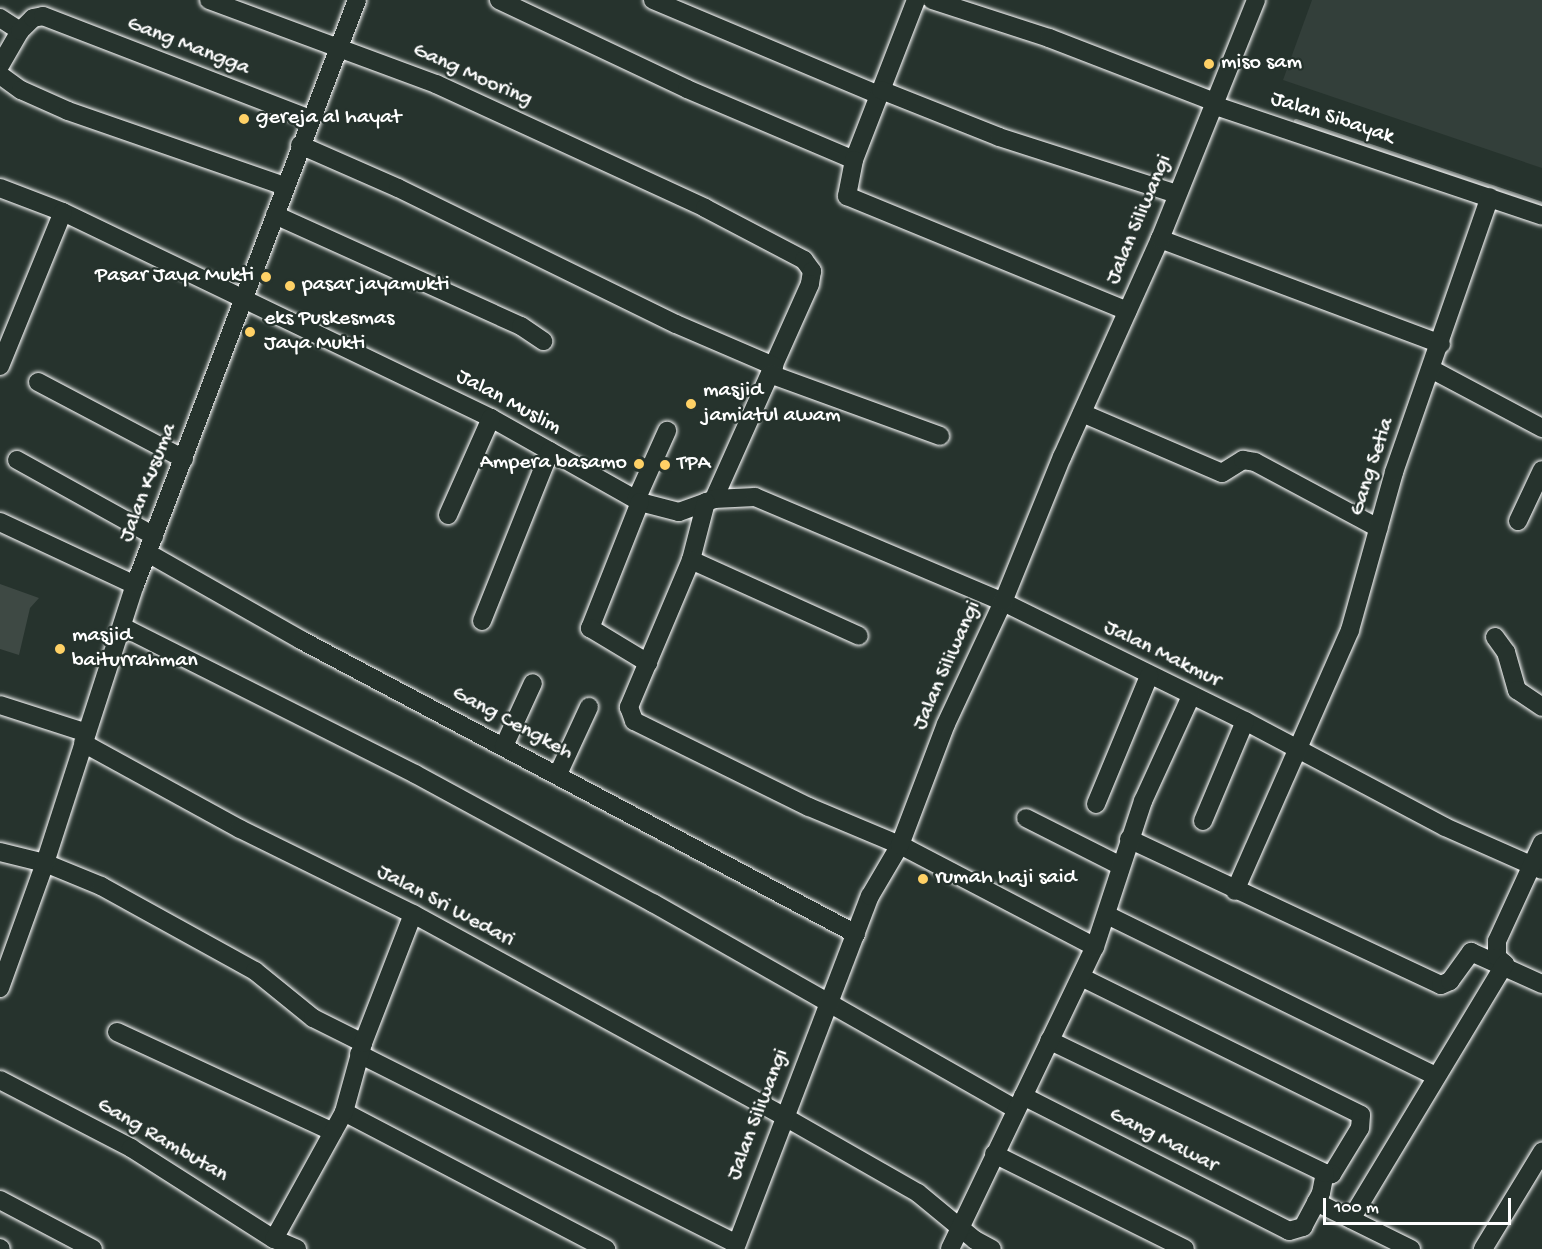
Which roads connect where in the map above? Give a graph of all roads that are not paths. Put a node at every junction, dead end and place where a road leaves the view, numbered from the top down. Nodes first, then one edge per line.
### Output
1 (209, 0) edge
2 (357, 0) edge
3 (499, 0) edge
4 (653, 0) edge
5 (916, 0) edge
6 (932, 0) edge
7 (1256, 0) edge
8 (0, 18) edge
9 (20, 32) junction
10 (338, 47) junction
11 (0, 65) edge
12 (0, 75) edge
13 (880, 92) junction
14 (1214, 104) junction
15 (310, 119) junction
16 (300, 145) junction
17 (854, 160) junction
18 (284, 186) junction
19 (0, 188) edge
20 (1178, 194) junction
21 (1490, 198) junction
22 (63, 212) junction
23 (275, 216) junction
24 (1542, 216) edge
25 (1160, 239) junction
26 (244, 297) junction
27 (1127, 311) junction
28 (543, 341) dead end
29 (1441, 344) junction
30 (0, 366) edge
31 (1431, 369) junction
32 (772, 370) junction
33 (38, 382) dead end
34 (1082, 413) junction
35 (491, 418) junction
36 (1542, 428) edge
37 (667, 431) dead end
38 (940, 436) dead end
39 (549, 452) junction
40 (184, 459) junction
41 (17, 460) dead end
42 (1542, 470) edge
43 (755, 497) joint
44 (638, 501) junction
45 (710, 501) junction
46 (448, 515) dead end
47 (1518, 521) dead end
48 (0, 522) edge
49 (1378, 528) junction
50 (151, 545) junction
51 (691, 560) junction
52 (135, 585) junction
53 (1003, 602) junction
54 (482, 621) dead end
55 (123, 627) junction
56 (859, 636) dead end
57 (1495, 637) dead end
58 (648, 663) junction
59 (1149, 676) junction
60 (533, 683) dead end
61 (1191, 696) junction
62 (0, 705) edge
63 (589, 707) dead end
64 (1542, 707) edge
65 (1245, 721) junction
66 (85, 738) junction
67 (504, 746) junction
68 (1299, 750) junction
69 (558, 774) junction
70 (1096, 804) dead end
71 (1026, 818) dead end
72 (1203, 821) dead end
73 (1129, 839) junction
74 (1542, 843) edge
75 (900, 845) junction
76 (0, 852) edge
77 (45, 863) junction
78 (1121, 866) junction
79 (1537, 867) edge
80 (1235, 891) junction
81 (412, 914) junction
82 (1107, 915) junction
83 (856, 934) junction
84 (1095, 947) junction
85 (1505, 964) junction
86 (1081, 977) junction
87 (1542, 984) edge
88 (0, 988) edge
89 (828, 1002) junction
90 (117, 1032) dead end
91 (1049, 1040) junction
92 (361, 1048) junction
93 (1435, 1076) junction
94 (0, 1080) edge
95 (1020, 1102) junction
96 (344, 1112) junction
97 (783, 1116) junction
98 (333, 1132) junction
99 (1542, 1152) edge
100 (994, 1154) junction
101 (1325, 1173) junction
102 (0, 1200) edge
103 (1316, 1202) junction
104 (1351, 1219) junction
105 (961, 1227) junction
106 (274, 1239) junction
107 (736, 1247) edge
108 (93, 1249) edge
109 (297, 1249) edge
110 (606, 1249) edge
111 (950, 1249) edge
112 (992, 1249) edge
113 (1185, 1249) edge
114 (1411, 1249) edge
115 (1483, 1249) edge

1 - 10 street, Gang Mooring
2 - 10 street, Jalan Kusuma
3 - 17 street
4 - 13 street
5 - 13 street
6 - 14 street, Jalan Sibayak
7 - 14 street
8 - 9 street
9 - 11 street
9 - 15 street, Gang Mangga
10 - 15 street, Jalan Kusuma
10 - 32 street, Gang Mooring
12 - 18 street
13 - 17 street
13 - 20 street
14 - 20 street, Jalan Siliwangi
14 - 21 street, Jalan Sibayak
15 - 16 street, Jalan Kusuma
16 - 18 street, Jalan Kusuma
16 - 32 street
17 - 27 street
18 - 23 street, Jalan Kusuma
19 - 22 street, Jalan Muslim
20 - 25 street, Jalan Siliwangi
21 - 24 street, Jalan Sibayak
21 - 29 street, Gang Setia
22 - 26 street, Jalan Muslim
22 - 30 street
23 - 26 street, Jalan Kusuma
23 - 28 street
25 - 27 street, Jalan Siliwangi
25 - 29 street
26 - 35 street, Jalan Muslim
26 - 40 street, Jalan Kusuma
27 - 34 street, Jalan Siliwangi
29 - 31 street, Gang Setia
31 - 36 street
31 - 49 street, Gang Setia
32 - 38 street
32 - 45 street
33 - 40 street
34 - 49 street
34 - 53 street, Jalan Siliwangi
35 - 39 street, Jalan Muslim
35 - 46 street
37 - 44 street
39 - 44 street, Jalan Muslim
39 - 54 street
40 - 50 street, Jalan Kusuma
41 - 50 street, Gang Cengkeh
42 - 47 street
43 - 45 street, Jalan Muslim
43 - 53 street, Jalan Makmur
44 - 45 street, Jalan Muslim
44 - 58 street
45 - 51 street
48 - 52 street
49 - 68 street, Gang Setia
50 - 52 street, Jalan Kusuma
50 - 67 street, Gang Cengkeh
51 - 56 street
51 - 58 street
52 - 55 street, Jalan Kusuma
53 - 59 street, Jalan Makmur
53 - 75 street, Jalan Siliwangi
55 - 66 street, Jalan Kusuma
55 - 89 street, Gang Mawar
57 - 64 street
58 - 75 street
59 - 61 street, Jalan Makmur
59 - 70 street
60 - 67 street
61 - 65 street, Jalan Makmur
61 - 73 street
62 - 66 street, Jalan Sri Wedari
63 - 69 street
65 - 68 street, Jalan Makmur
65 - 72 street
66 - 77 street, Jalan Kusuma
66 - 81 street, Jalan Sri Wedari
67 - 69 street, Gang Cengkeh
68 - 79 street, Jalan Makmur
68 - 80 street, Gang Setia
69 - 83 street, Gang Cengkeh
71 - 78 street
73 - 78 street
73 - 80 street
74 - 79 street
75 - 83 street, Jalan Siliwangi
75 - 84 street
76 - 77 street
77 - 88 street, Jalan Kusuma
77 - 92 street
78 - 82 street
79 - 85 street
80 - 85 street
81 - 92 street
81 - 97 street, Jalan Sri Wedari
82 - 84 street
82 - 93 street
83 - 89 street, Jalan Siliwangi
84 - 86 street
85 - 87 street
85 - 93 street
86 - 91 street
86 - 101 street
89 - 95 street, Gang Mawar
89 - 97 street, Jalan Siliwangi
90 - 98 street
91 - 95 street
91 - 101 street
92 - 96 street
92 - 107 street
93 - 104 street
94 - 106 street, Gang Rambutan
95 - 100 street
95 - 103 street, Gang Mawar
96 - 98 street
96 - 110 street
97 - 105 street, Jalan Sri Wedari
97 - 107 street, Jalan Siliwangi
98 - 106 street
99 - 115 street
100 - 105 street
100 - 113 street
101 - 103 street
102 - 108 street
103 - 104 street
104 - 114 street
105 - 111 street
105 - 112 street, Jalan Sri Wedari
106 - 109 street, Gang Rambutan

